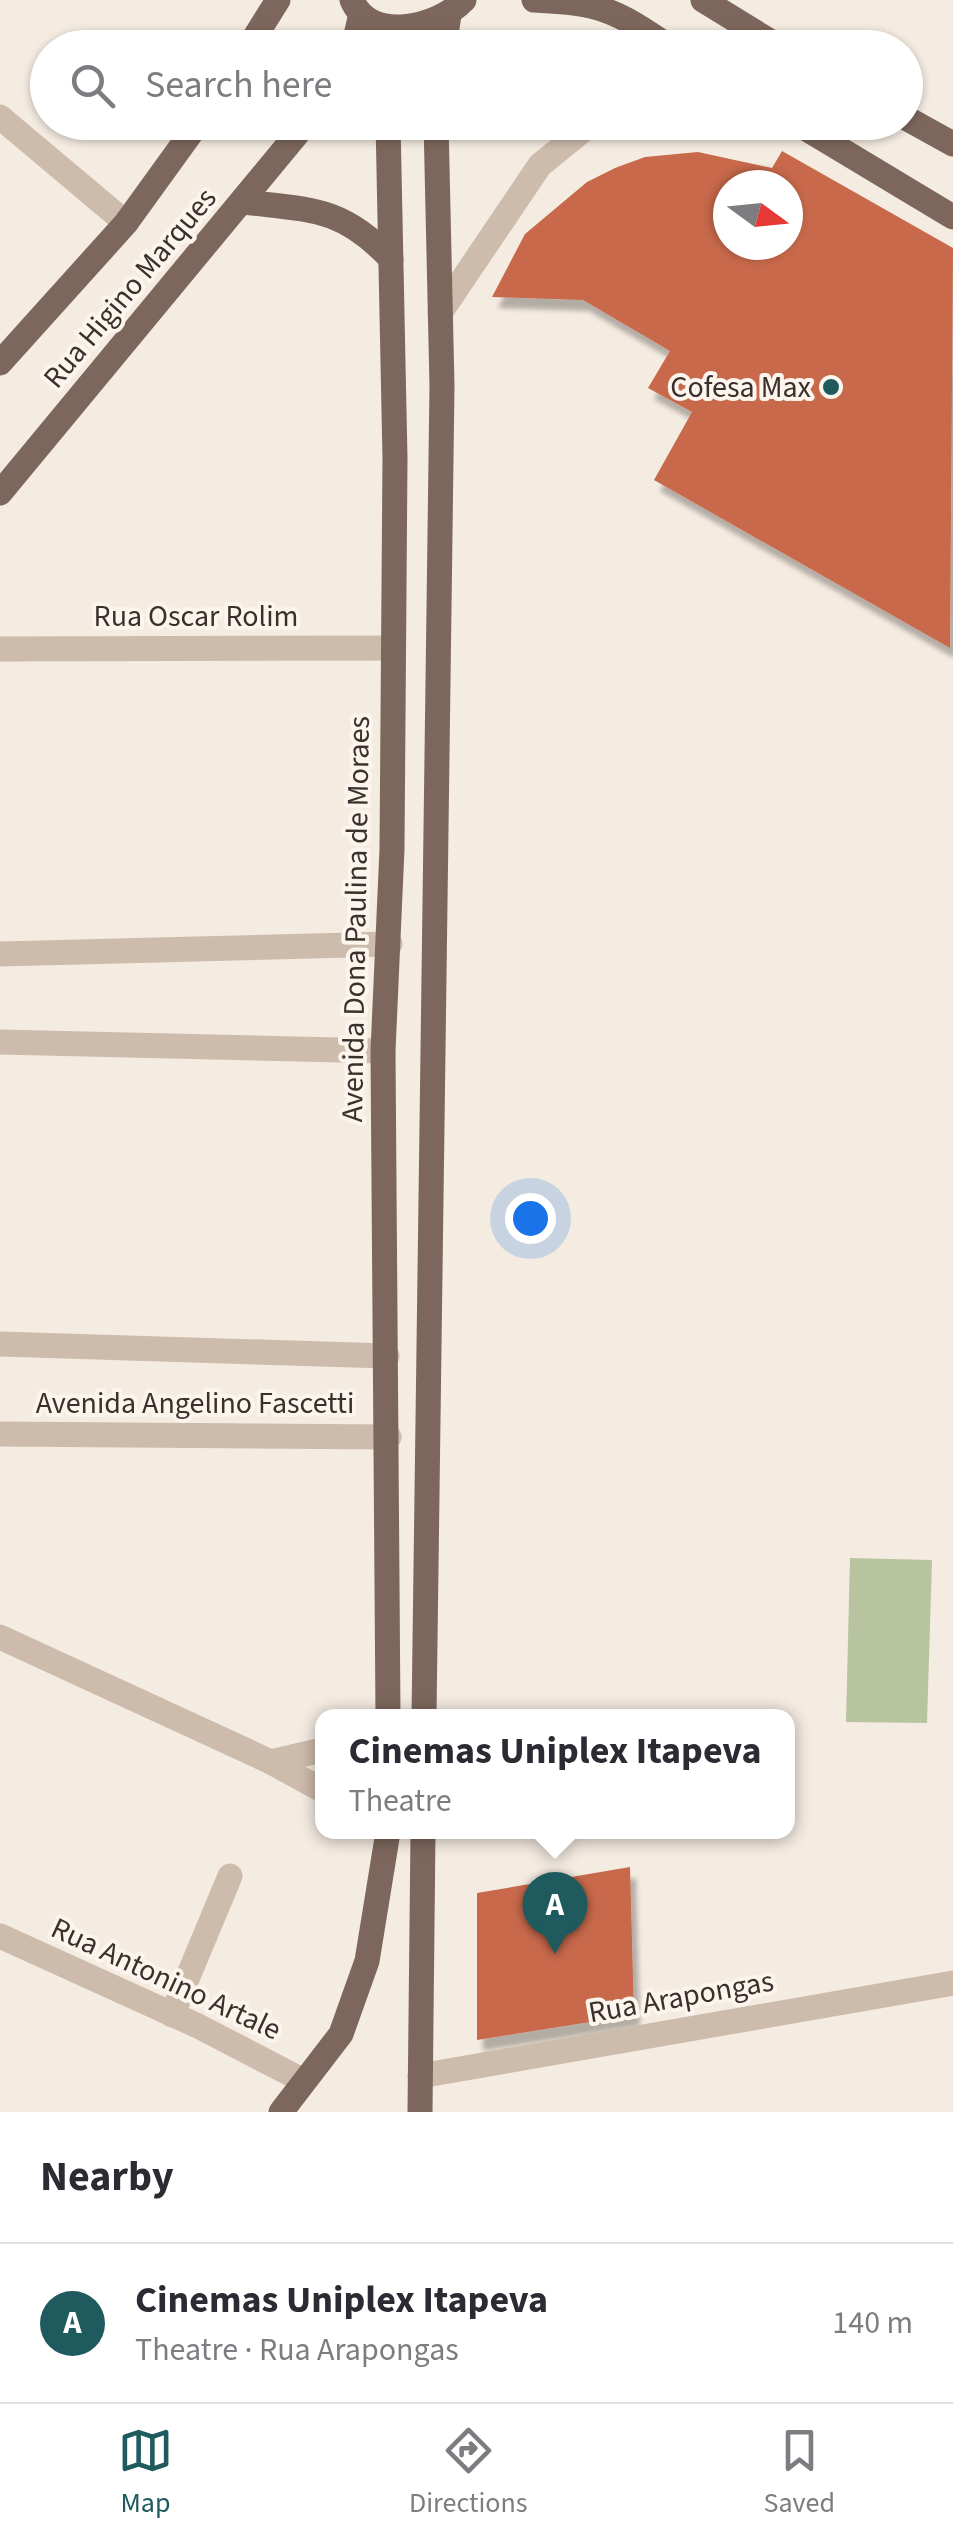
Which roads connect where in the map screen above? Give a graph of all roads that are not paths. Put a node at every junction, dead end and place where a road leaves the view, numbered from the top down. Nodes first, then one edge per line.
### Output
1 (278, 0) edge
2 (534, 0) edge
3 (703, 0) edge
4 (457, 8) edge
5 (364, 23) edge
6 (259, 30) edge
7 (644, 30) edge
8 (752, 30) edge
9 (0, 117) edge
10 (923, 127) edge
11 (186, 140) edge
12 (293, 140) edge
13 (388, 140) edge
14 (436, 140) edge
15 (571, 140) edge
16 (826, 140) edge
17 (953, 144) edge
18 (244, 202) junction
19 (953, 217) edge
20 (126, 223) junction
21 (391, 259) junction
22 (440, 313) junction
23 (0, 363) edge
24 (0, 492) edge
25 (392, 648) junction
26 (0, 649) edge
27 (390, 944) junction
28 (0, 954) edge
29 (0, 1042) edge
30 (384, 1051) junction
31 (0, 1344) edge
32 (387, 1356) junction
33 (0, 1434) edge
34 (389, 1437) junction
35 (0, 1637) edge
36 (388, 1709) edge
37 (424, 1709) edge
38 (315, 1752) edge
39 (271, 1762) junction
40 (315, 1786) edge
41 (387, 1839) edge
42 (423, 1839) edge
43 (230, 1876) dead end
44 (0, 1936) edge
45 (953, 1982) edge
46 (172, 2014) junction
47 (420, 2076) junction
48 (304, 2081) junction
49 (281, 2112) edge
50 (420, 2112) edge

1 - 6 main road
2 - 7 main road
3 - 8 main road
4 - 5 main road
9 - 20 street
10 - 17 main road
11 - 20 main road, Rua Higino Marques
12 - 18 main road, Rua Higino Marques
13 - 21 main road, Avenida Dona Paulina de Moraes
14 - 22 main road
15 - 22 street
16 - 19 main road
18 - 21 main road
18 - 24 main road, Rua Higino Marques
20 - 23 main road, Rua Higino Marques
21 - 25 main road, Avenida Dona Paulina de Moraes
22 - 37 main road
25 - 26 street, Rua Oscar Rolim
25 - 27 main road, Avenida Dona Paulina de Moraes
27 - 28 street
27 - 30 main road, Avenida Dona Paulina de Moraes
29 - 30 street
30 - 32 main road, Avenida Dona Paulina de Moraes
31 - 32 street, Avenida Angelino Fascetti
32 - 34 main road, Avenida Dona Paulina de Moraes
33 - 34 street, Avenida Angelino Fascetti
34 - 36 main road, Avenida Dona Paulina de Moraes
35 - 39 street
38 - 39 street
39 - 40 street
41 - 48 main road
42 - 47 main road
43 - 46 street
44 - 46 street, Rua Antonino Artale
45 - 47 street, Rua Arapongas
46 - 48 street, Rua Antonino Artale
47 - 50 main road
48 - 49 main road

